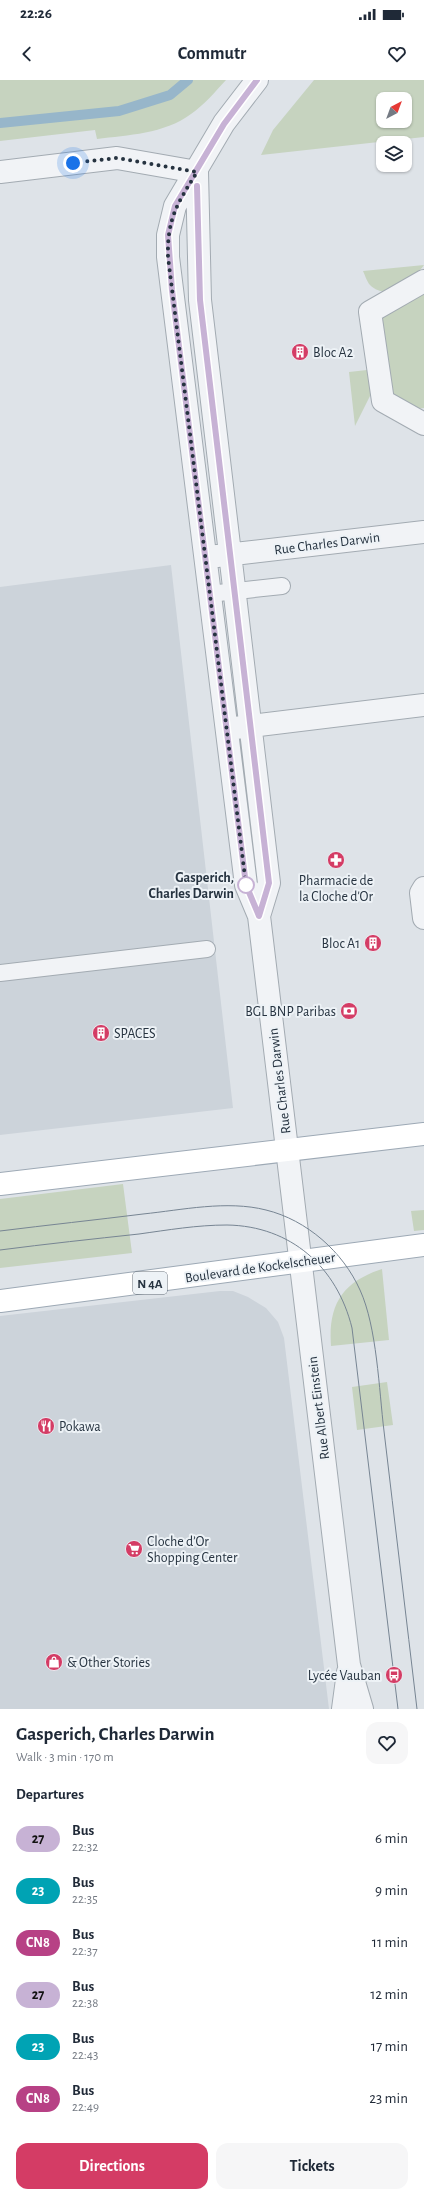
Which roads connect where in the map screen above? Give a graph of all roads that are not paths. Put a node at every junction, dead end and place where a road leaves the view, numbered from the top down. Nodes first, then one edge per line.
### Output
1 (257, 80) edge
2 (0, 172) edge
3 (197, 172) junction
4 (424, 280) edge
5 (424, 424) edge
6 (424, 532) edge
7 (230, 555) junction
8 (205, 558) junction
9 (282, 586) dead end
10 (234, 591) junction
11 (210, 594) junction
12 (424, 705) edge
13 (250, 726) junction
14 (226, 729) junction
15 (424, 888) edge
16 (259, 916) junction
17 (424, 918) edge
18 (207, 949) dead end
19 (0, 973) edge
20 (424, 1134) edge
21 (287, 1151) junction
22 (0, 1184) edge
23 (424, 1246) edge
24 (300, 1262) junction
25 (0, 1301) edge
26 (349, 1665) junction
27 (343, 1709) edge
28 (362, 1709) edge

1 - 3 street, Rue Charles Darwin
2 - 3 street
3 - 7 street, Rue Charles Darwin
3 - 8 street, Rue Charles Darwin
4 - 5 street
6 - 7 street, Rue Charles Darwin
7 - 8 street, Rue Charles Darwin
7 - 10 street, Rue Charles Darwin
8 - 11 street, Rue Charles Darwin
9 - 10 lane
10 - 11 lane
10 - 13 street, Rue Charles Darwin
11 - 14 street, Rue Charles Darwin
12 - 13 street
13 - 14 street
13 - 16 street, Rue Charles Darwin
14 - 16 street, Rue Charles Darwin
15 - 17 street
16 - 21 street, Rue Charles Darwin
18 - 19 lane
20 - 21 main road
21 - 22 main road
21 - 24 street, Rue Albert Einstein
23 - 24 main road, Boulevard de Kockelscheuer / N 4A
24 - 25 main road, Boulevard de Kockelscheuer / N 4A
24 - 26 street, Rue Albert Einstein
26 - 27 street, Rue Albert Einstein
26 - 28 street, Rue Albert Einstein

